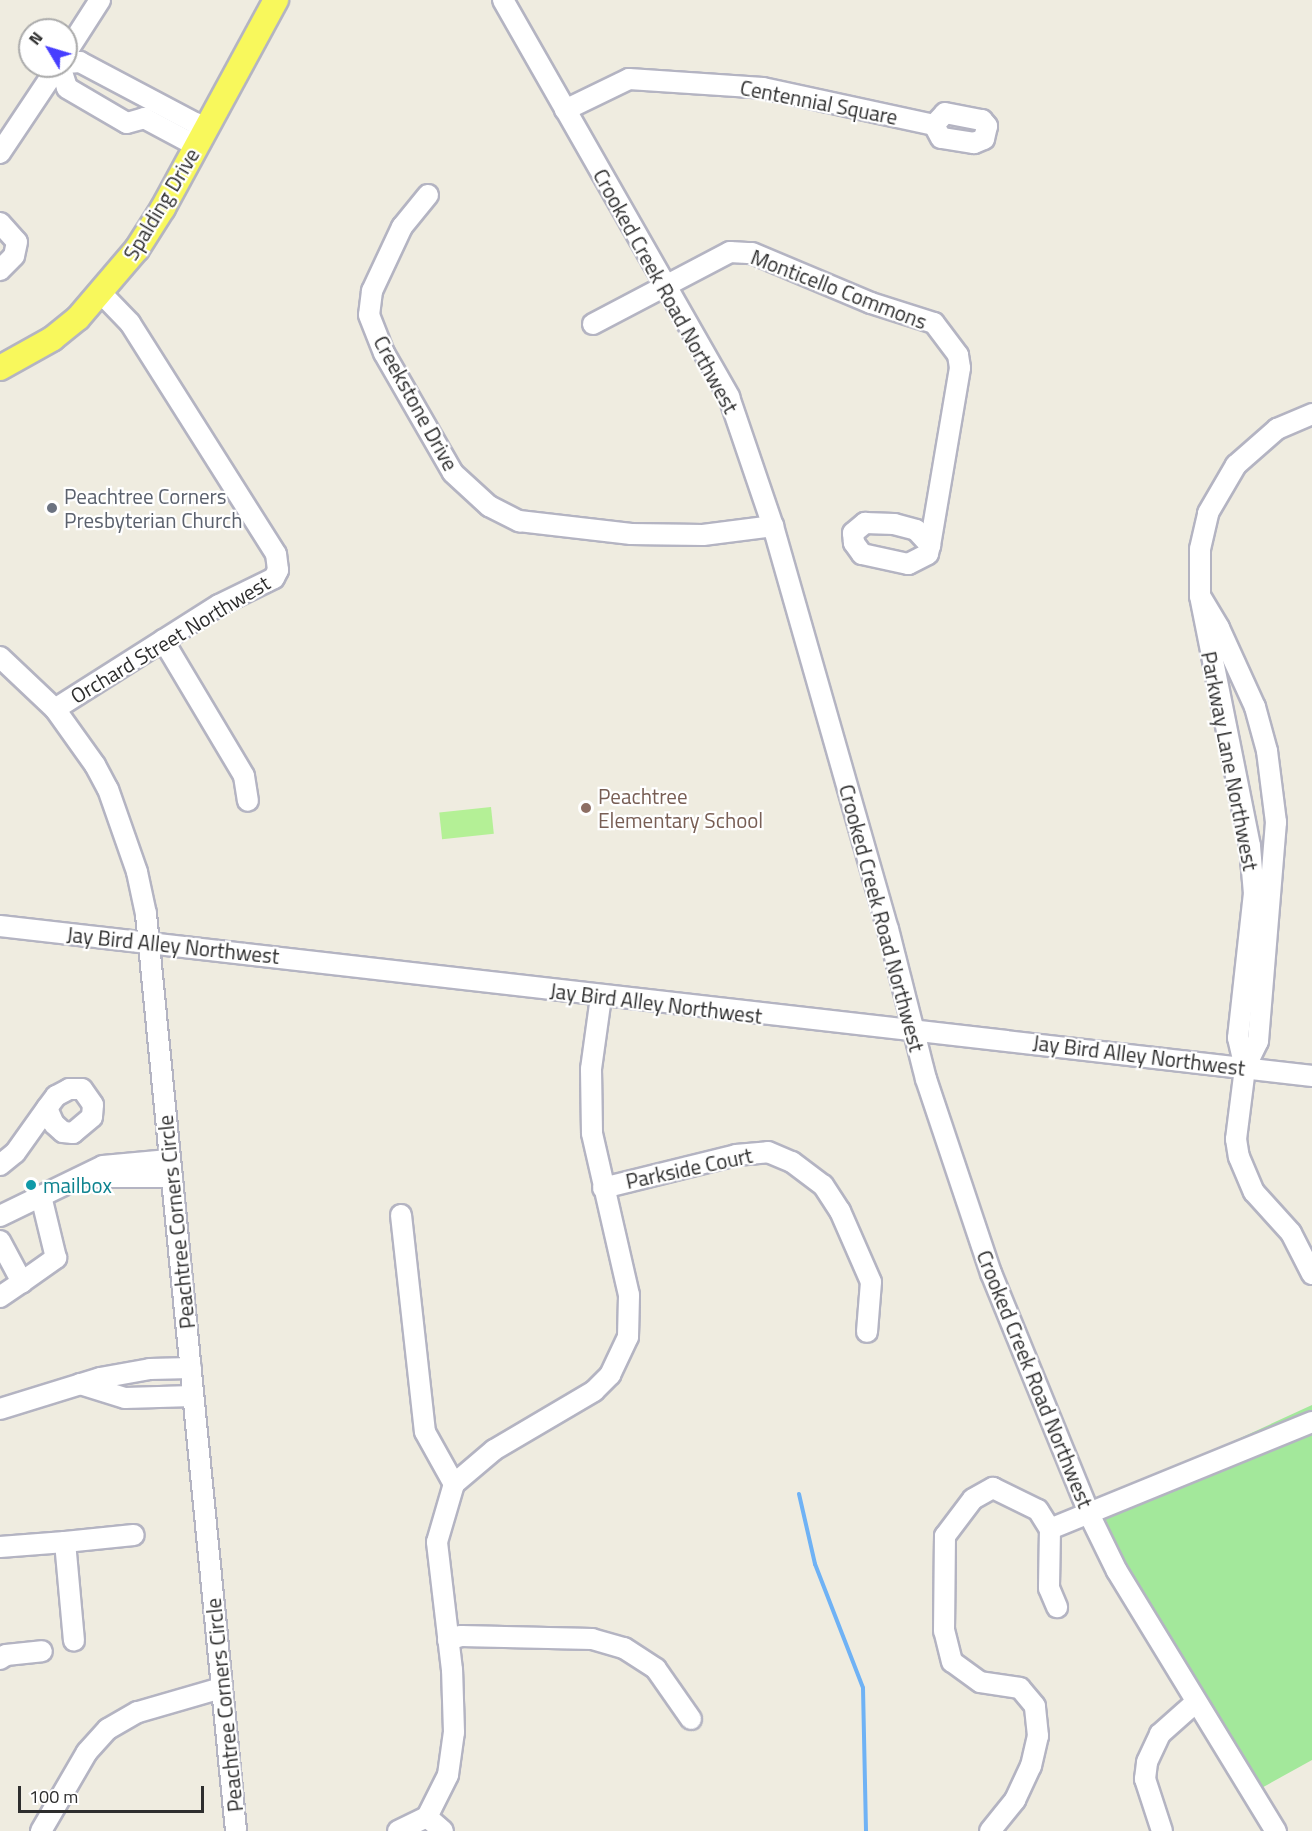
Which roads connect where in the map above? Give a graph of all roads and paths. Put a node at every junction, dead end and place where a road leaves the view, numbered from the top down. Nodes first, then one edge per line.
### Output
1 (100, 0) edge
2 (276, 0) edge
3 (503, 0) edge
4 (78, 34) edge
5 (78, 62) edge
6 (51, 78) edge
7 (63, 78) edge
8 (148, 110) junction
9 (566, 110) junction
10 (934, 126) dead end
11 (201, 138) junction
12 (0, 153) edge
13 (428, 195) dead end
14 (0, 223) edge
15 (0, 270) edge
16 (665, 283) junction
17 (102, 294) junction
18 (593, 324) dead end
19 (0, 368) edge
20 (1312, 414) edge
21 (773, 526) junction
22 (930, 545) dead end
23 (1200, 596) junction
24 (163, 640) junction
25 (0, 657) edge
26 (55, 709) junction
27 (248, 801) dead end
28 (0, 926) edge
29 (148, 941) junction
30 (601, 997) junction
31 (914, 1030) junction
32 (1245, 1068) junction
33 (1312, 1076) edge
34 (47, 1108) dead end
35 (0, 1165) edge
36 (170, 1168) junction
37 (603, 1188) junction
38 (41, 1196) junction
39 (0, 1215) edge
40 (401, 1215) dead end
41 (0, 1241) edge
42 (1312, 1274) edge
43 (22, 1282) junction
44 (0, 1297) edge
45 (867, 1332) dead end
46 (191, 1368) junction
47 (80, 1384) junction
48 (193, 1396) junction
49 (0, 1409) edge
50 (1312, 1422) edge
51 (454, 1484) junction
52 (1090, 1516) junction
53 (1050, 1529) junction
54 (134, 1535) dead end
55 (65, 1542) junction
56 (0, 1547) edge
57 (1057, 1607) dead end
58 (448, 1640) junction
59 (74, 1641) dead end
60 (42, 1651) dead end
61 (0, 1659) edge
62 (221, 1688) junction
63 (1195, 1703) junction
64 (691, 1719) dead end
65 (427, 1817) junction
66 (41, 1831) edge
67 (236, 1831) edge
68 (398, 1831) edge
69 (443, 1831) edge
70 (990, 1831) edge
71 (1162, 1831) edge
72 (1276, 1831) edge

1 - 4 street
2 - 11 main road, Spalding Drive
3 - 9 street, Crooked Creek Road Northwest
5 - 8 street
6 - 12 street
7 - 8 street
8 - 11 street
9 - 10 street, Centennial Square
9 - 16 street, Crooked Creek Road Northwest
11 - 17 main road, Spalding Drive
13 - 21 street, Creekstone Drive
14 - 15 street
16 - 18 street, Monticello Commons
16 - 21 street, Crooked Creek Road Northwest
16 - 22 street, Monticello Commons
17 - 19 main road, Spalding Drive
17 - 24 street, Orchard Street Northwest
20 - 23 street, Parkway Lane Northwest
21 - 31 street, Crooked Creek Road Northwest
23 - 32 street, Parkway Lane Northwest
23 - 32 street, Parkway Lane Northwest
24 - 26 street, Orchard Street Northwest
24 - 27 street
25 - 26 street, Peachtree Corners Circle
26 - 29 street, Peachtree Corners Circle
28 - 29 street, Jay Bird Alley Northwest
29 - 30 street, Jay Bird Alley Northwest
29 - 36 street, Peachtree Corners Circle
30 - 31 street, Jay Bird Alley Northwest
30 - 37 street
31 - 32 street, Jay Bird Alley Northwest
31 - 52 street, Crooked Creek Road Northwest
32 - 33 street, Jay Bird Alley Northwest
32 - 42 street, Parkway Lane Northwest
34 - 35 street
36 - 38 street
36 - 46 street, Peachtree Corners Circle
37 - 45 street, Parkside Court
37 - 51 street
38 - 39 street
38 - 43 street
40 - 51 street
41 - 43 street
43 - 44 street
46 - 47 street
46 - 48 street, Peachtree Corners Circle
47 - 48 street
47 - 49 street
48 - 62 street, Peachtree Corners Circle
50 - 52 street
51 - 58 street
52 - 53 street
52 - 63 street, Crooked Creek Road Northwest
53 - 57 street
53 - 70 street
54 - 55 street
55 - 56 street
55 - 59 street
58 - 64 street
58 - 65 street
60 - 61 street
62 - 66 street
62 - 67 street, Peachtree Corners Circle
63 - 71 street
63 - 72 street, Crooked Creek Road Northwest
65 - 68 street
65 - 69 street

